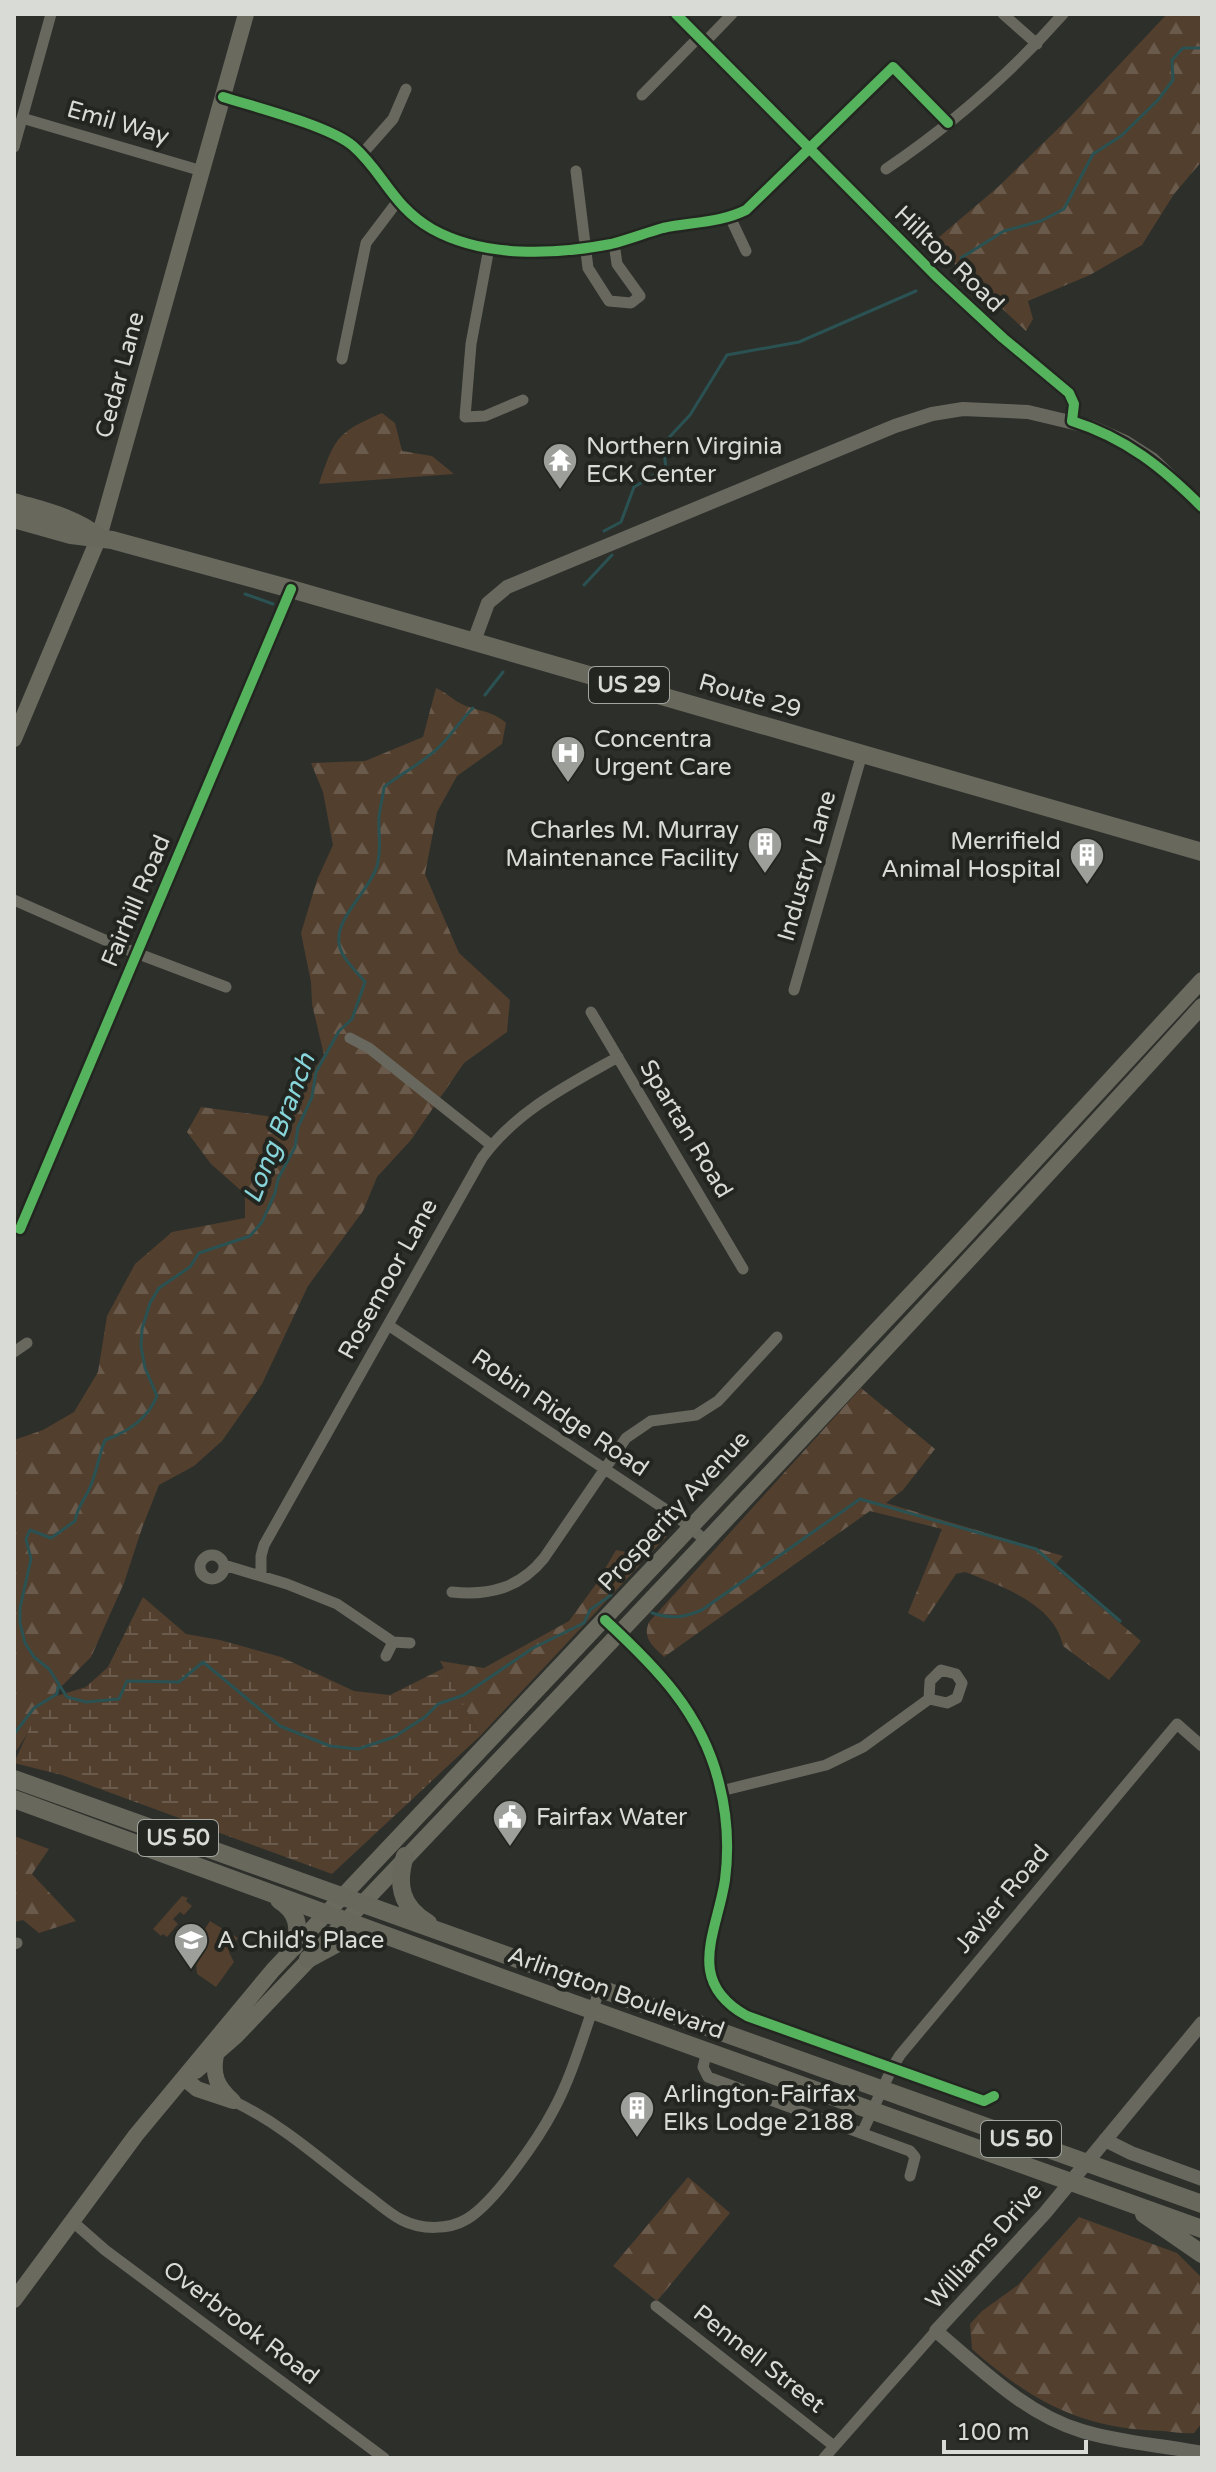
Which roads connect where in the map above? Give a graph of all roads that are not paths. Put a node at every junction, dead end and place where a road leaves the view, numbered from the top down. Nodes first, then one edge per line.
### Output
1 (51, 14) edge
2 (246, 14) edge
3 (676, 14) edge
4 (732, 14) edge
5 (1003, 14) edge
6 (1063, 14) edge
7 (702, 39) junction
8 (1037, 44) junction
9 (406, 89) dead end
10 (642, 95) dead end
11 (223, 97) junction
12 (22, 118) junction
13 (948, 123) junction
14 (14, 147) edge
15 (810, 149) junction
16 (362, 154) junction
17 (886, 169) dead end
18 (202, 171) junction
19 (576, 171) dead end
20 (397, 202) junction
21 (730, 217) junction
22 (614, 243) junction
23 (489, 248) junction
24 (586, 248) junction
25 (746, 251) dead end
26 (342, 359) dead end
27 (523, 400) dead end
28 (1072, 421) junction
29 (14, 502) edge
30 (1202, 507) edge
31 (14, 519) edge
32 (99, 537) junction
33 (291, 589) junction
34 (474, 641) junction
35 (14, 739) edge
36 (862, 754) junction
37 (1202, 852) edge
38 (14, 900) edge
39 (135, 952) junction
40 (1202, 980) edge
41 (226, 987) dead end
42 (794, 990) dead end
43 (1202, 1006) edge
44 (591, 1012) dead end
45 (350, 1038) dead end
46 (618, 1057) junction
47 (491, 1145) junction
48 (20, 1229) dead end
49 (743, 1269) dead end
50 (388, 1325) junction
51 (777, 1337) dead end
52 (27, 1343) dead end
53 (14, 1352) edge
54 (604, 1470) junction
55 (692, 1528) junction
56 (705, 1540) junction
57 (224, 1565) dead end
58 (261, 1575) junction
59 (452, 1592) dead end
60 (605, 1620) junction
61 (618, 1632) junction
62 (393, 1642) junction
63 (410, 1643) dead end
64 (386, 1656) dead end
65 (929, 1699) dead end
66 (1202, 1746) edge
67 (14, 1779) edge
68 (721, 1791) junction
69 (14, 1799) edge
70 (405, 1856) junction
71 (263, 1890) junction
72 (351, 1901) junction
73 (327, 1913) junction
74 (345, 1920) junction
75 (459, 1939) junction
76 (403, 1942) junction
77 (301, 1953) junction
78 (600, 1989) junction
79 (592, 2009) junction
80 (1202, 2023) edge
81 (707, 2051) junction
82 (216, 2055) junction
83 (892, 2068) junction
84 (184, 2078) junction
85 (883, 2089) junction
86 (994, 2096) dead end
87 (233, 2101) junction
88 (873, 2110) junction
89 (862, 2133) junction
90 (1105, 2140) junction
91 (1088, 2163) junction
92 (910, 2176) dead end
93 (1202, 2179) edge
94 (1071, 2182) junction
95 (1129, 2203) junction
96 (1202, 2204) edge
97 (72, 2221) junction
98 (1202, 2229) edge
99 (1202, 2254) edge
100 (14, 2300) edge
101 (656, 2306) dead end
102 (936, 2331) junction
103 (834, 2446) junction
104 (1202, 2453) edge
105 (384, 2458) edge
106 (824, 2458) edge

1 - 12 street
2 - 11 main road, Cedar Lane
3 - 7 street, Hilltop Road
4 - 7 street
5 - 8 street
6 - 8 street
7 - 10 street
7 - 15 street, Hilltop Road
8 - 13 street
9 - 16 street
11 - 16 street
11 - 18 main road, Cedar Lane
12 - 14 street
12 - 18 street, Emil Way
13 - 15 street
13 - 17 street
15 - 21 street
15 - 28 street, Hilltop Road
16 - 20 street
18 - 32 main road, Cedar Lane
19 - 24 street
20 - 23 street
20 - 26 street
21 - 22 street
21 - 25 street
22 - 24 street
22 - 24 street
23 - 24 street
23 - 27 street
28 - 30 street
28 - 34 street
29 - 32 main road, Route 29 / US 29
31 - 32 main road, Route 29 / US 29
32 - 33 main road, Route 29 / US 29
32 - 35 main road, Cedar Lane
33 - 34 main road, Route 29 / US 29
33 - 39 street, Fairhill Road
34 - 36 main road, Route 29 / US 29
36 - 37 main road, Route 29 / US 29
36 - 42 street, Industry Lane
38 - 39 street
39 - 41 street
39 - 48 street, Fairhill Road
40 - 55 main road, Prosperity Avenue
43 - 56 main road, Prosperity Avenue
44 - 46 street, Spartan Road
45 - 47 street
46 - 47 street, Rosemoor Lane
46 - 49 street, Spartan Road
47 - 50 street, Rosemoor Lane
50 - 54 street, Robin Ridge Road
50 - 58 street, Rosemoor Lane
51 - 54 street
52 - 53 street
54 - 55 street, Robin Ridge Road
54 - 59 street
55 - 56 street, Robin Ridge Road
55 - 60 main road, Prosperity Avenue
56 - 61 main road, Prosperity Avenue
57 - 58 street
58 - 62 street
60 - 61 street
60 - 72 main road, Prosperity Avenue
61 - 68 street
61 - 70 main road, Prosperity Avenue
62 - 63 street
62 - 64 street
65 - 68 street
66 - 83 street, Javier Road
67 - 72 main road, Arlington Boulevard / US 50
68 - 83 street
69 - 71 main road, Arlington Boulevard / US 50
70 - 72 main road, Prosperity Avenue
70 - 75 main road
71 - 73 main road, Arlington Boulevard / US 50
71 - 77 main road
72 - 73 main road, Prosperity Avenue
72 - 74 main road, Prosperity Avenue
72 - 75 main road, Arlington Boulevard / US 50
73 - 74 main road, Arlington Boulevard / US 50
73 - 77 main road, Prosperity Avenue
74 - 76 main road, Arlington Boulevard / US 50
74 - 77 main road, Prosperity Avenue
75 - 78 main road, Arlington Boulevard / US 50
76 - 77 main road
76 - 79 main road, Arlington Boulevard / US 50
77 - 82 main road, Prosperity Avenue
77 - 84 main road, Prosperity Avenue
78 - 79 street
78 - 85 main road, Arlington Boulevard / US 50
79 - 81 main road, Arlington Boulevard / US 50
79 - 87 street
80 - 90 street, Williams Drive
81 - 88 main road, Arlington Boulevard / US 50
81 - 89 street
82 - 84 main road, Prosperity Avenue
82 - 87 main road
83 - 85 street, Javier Road
83 - 86 street
84 - 87 main road
84 - 97 main road, Prosperity Avenue
85 - 88 street, Javier Road
85 - 91 main road, Arlington Boulevard / US 50
88 - 89 street, Javier Road
88 - 94 main road, Arlington Boulevard / US 50
89 - 92 street
90 - 91 street, Williams Drive
90 - 93 street
91 - 94 street, Williams Drive
91 - 96 main road, Arlington Boulevard / US 50
94 - 95 main road, Arlington Boulevard / US 50
94 - 102 street, Williams Drive
95 - 98 main road, Arlington Boulevard / US 50
95 - 99 main road
97 - 100 main road, Prosperity Avenue
97 - 105 street, Overbrook Road
101 - 103 street, Pennell Street
102 - 103 street, Williams Drive
102 - 104 street
103 - 106 street, Williams Drive

